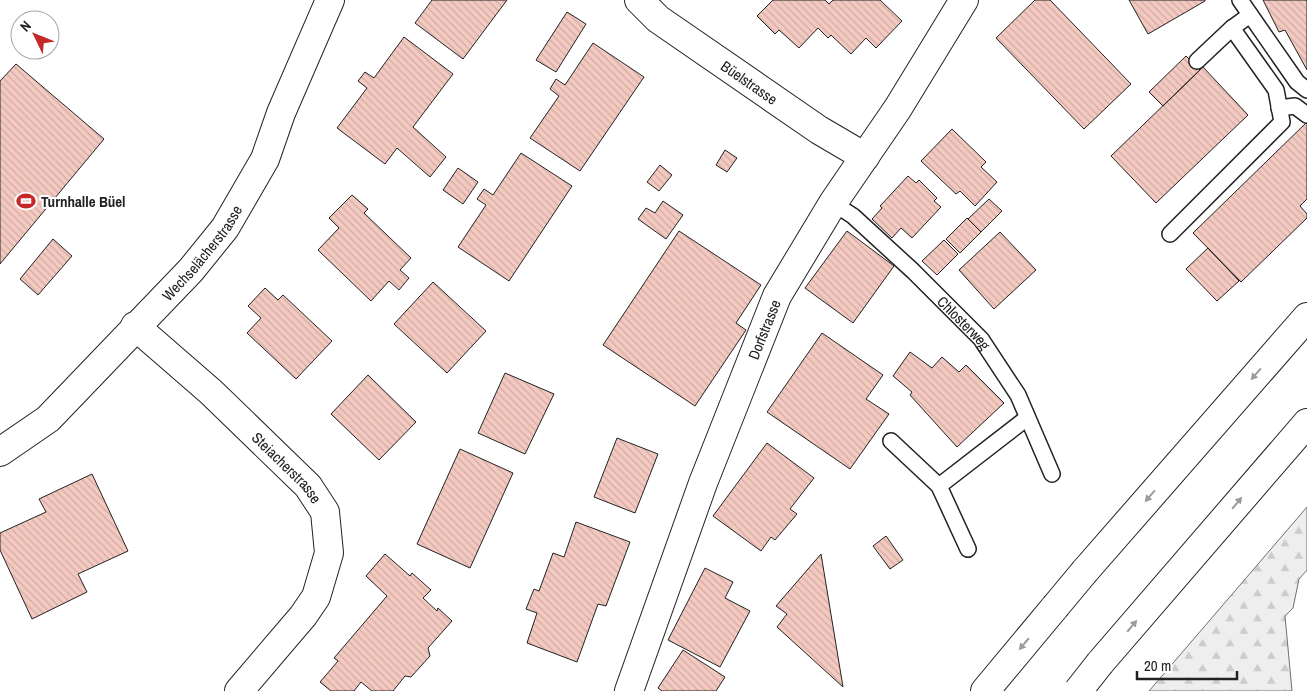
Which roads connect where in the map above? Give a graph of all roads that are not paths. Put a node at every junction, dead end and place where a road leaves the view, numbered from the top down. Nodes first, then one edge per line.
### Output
1 (330, 0) edge
2 (639, 0) edge
3 (964, 0) edge
4 (1240, 0) edge
5 (1250, 15) junction
6 (1232, 28) junction
7 (1196, 61) dead end
8 (1307, 90) edge
9 (1280, 108) junction
10 (1307, 115) edge
11 (864, 157) junction
12 (833, 204) junction
13 (1170, 234) dead end
14 (1307, 317) edge
15 (135, 326) junction
16 (1027, 418) junction
17 (1307, 423) edge
18 (891, 440) dead end
19 (0, 452) edge
20 (1052, 474) dead end
21 (938, 486) junction
22 (968, 549) dead end
23 (239, 691) edge
24 (629, 691) edge
25 (985, 691) edge
26 (1078, 691) edge

1 - 15 main road, Wechselächerstrasse
2 - 11 main road, Büelstrasse
3 - 11 main road, Dorfstrasse
4 - 5 lane
5 - 6 lane
5 - 8 lane
6 - 7 lane
6 - 9 lane
9 - 10 lane
9 - 13 lane
11 - 12 main road, Dorfstrasse
12 - 16 lane, Chlosterweg
12 - 24 main road, Dorfstrasse
14 -> 25 main road, bridge
15 - 19 main road, Wechselächerstrasse
15 - 23 main road, Steiacherstrasse
16 - 20 lane, Chlosterweg
16 - 21 lane
26 -> 17 main road, bridge
18 - 21 lane
21 - 22 lane

